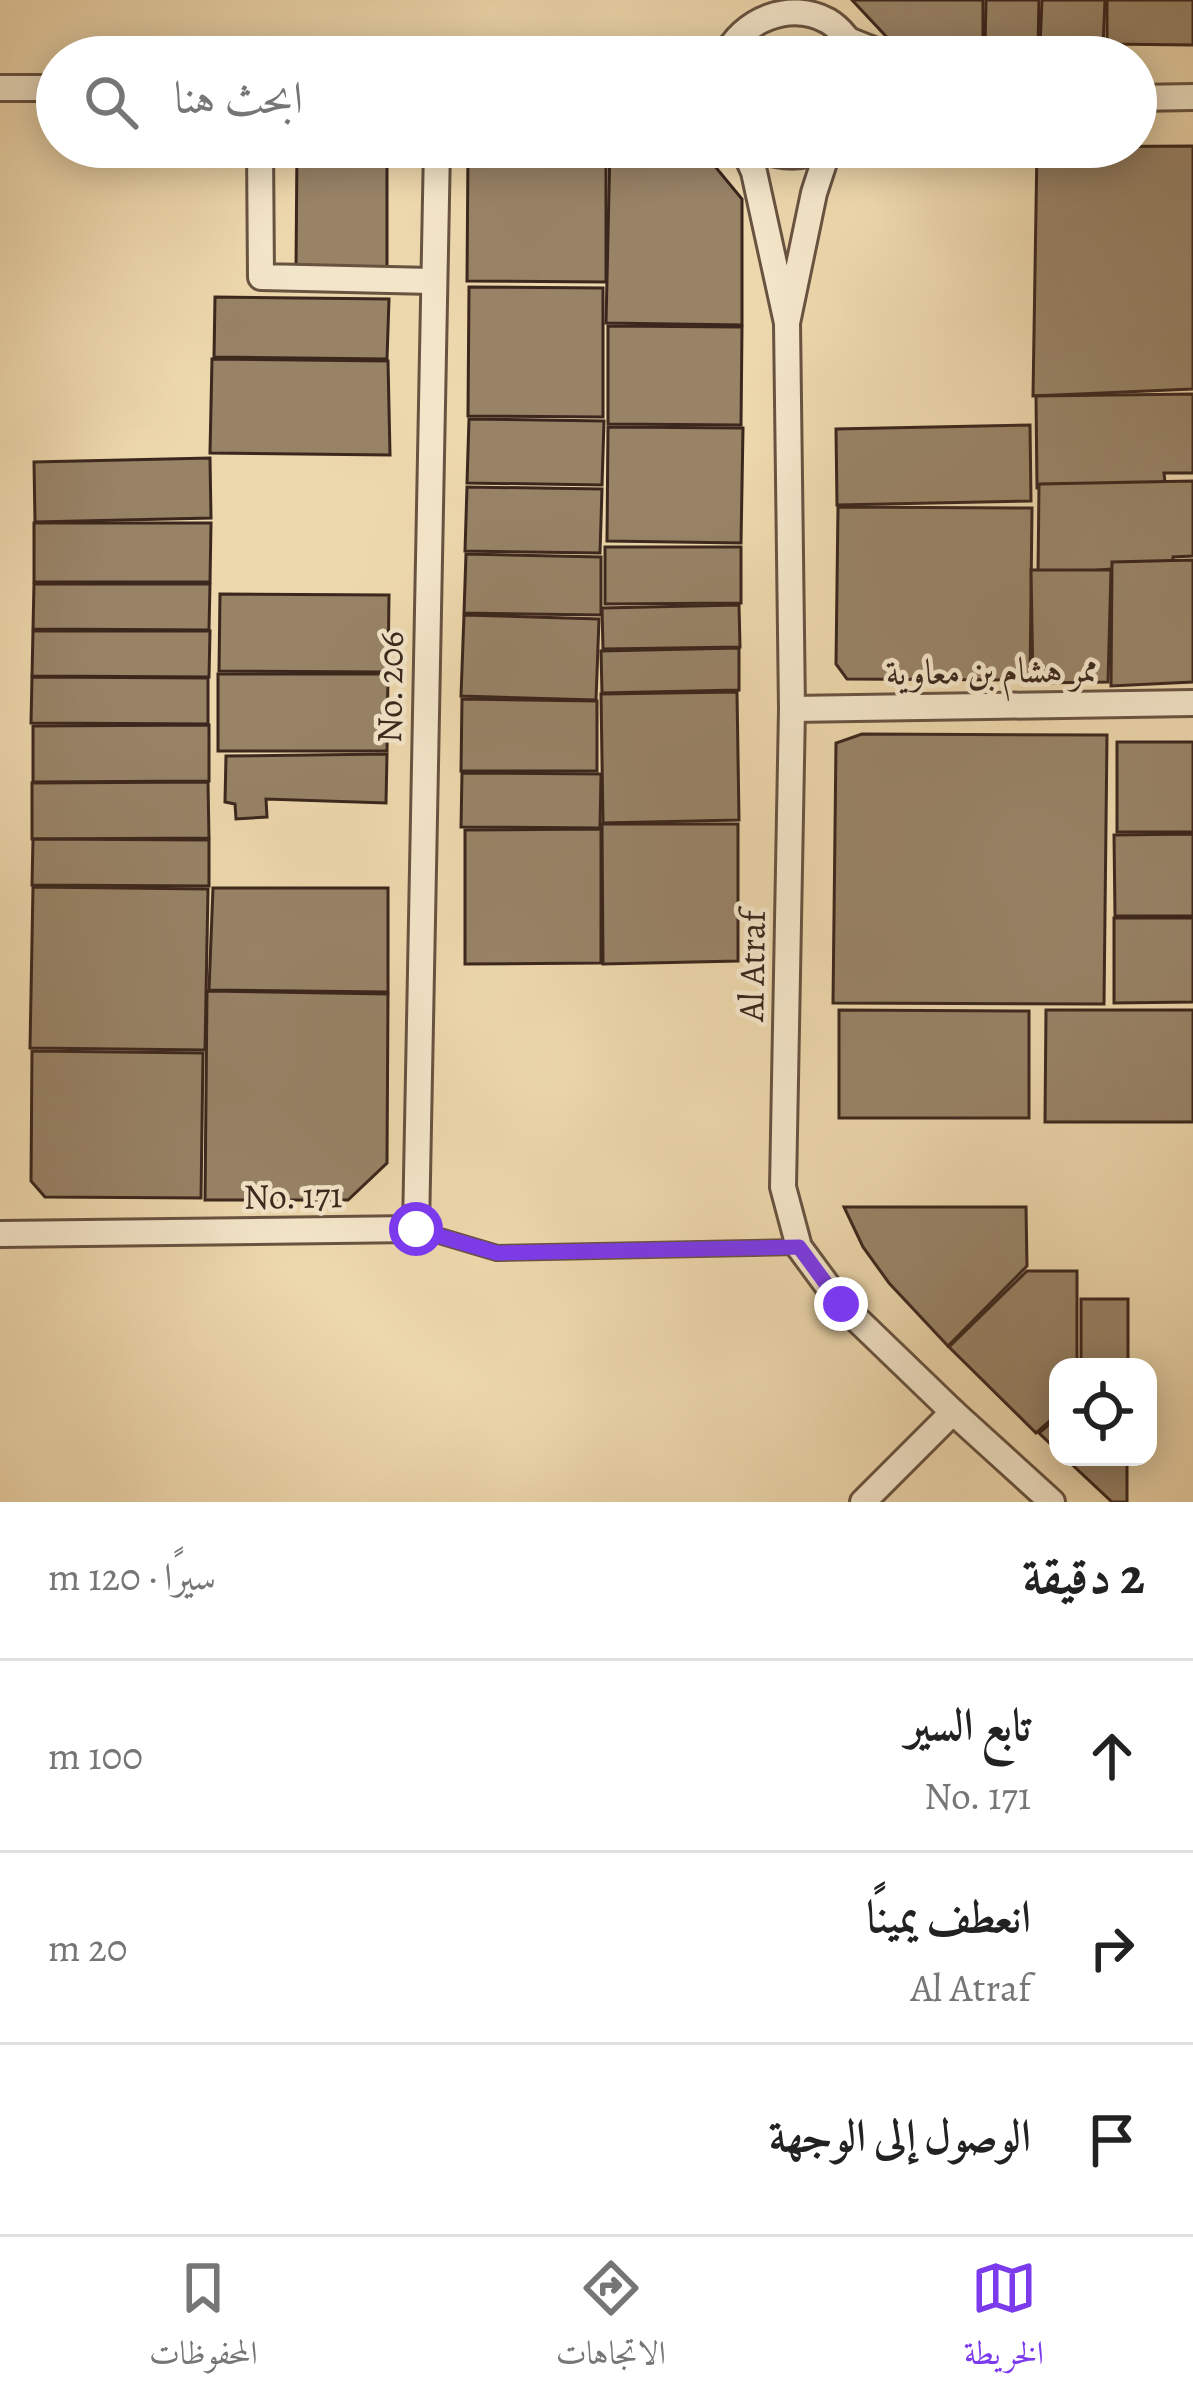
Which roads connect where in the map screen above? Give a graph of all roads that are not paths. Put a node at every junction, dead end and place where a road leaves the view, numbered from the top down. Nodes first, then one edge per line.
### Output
1 (759, 0) edge
2 (748, 27) junction
3 (840, 30) edge
4 (736, 36) edge
5 (0, 88) edge
6 (36, 88) edge
7 (1193, 97) edge
8 (1157, 98) edge
9 (260, 168) edge
10 (436, 168) edge
11 (753, 168) edge
12 (822, 168) edge
13 (432, 281) junction
14 (787, 323) junction
15 (1193, 704) edge
16 (792, 709) junction
17 (416, 1229) junction
18 (0, 1234) edge
19 (799, 1247) junction
20 (953, 1412) junction
21 (863, 1502) edge
22 (1052, 1502) edge

1 - 2 street
2 - 3 street
2 - 4 street
5 - 6 street
7 - 8 street
9 - 13 street
10 - 13 street, No. 206
11 - 14 street, Al Atraf
12 - 14 street, Al Atraf
13 - 17 street, No. 206
14 - 16 street, Al Atraf
15 - 16 street, ممر هشام بن معاوية
16 - 19 street, Al Atraf
17 - 18 street, No. 171
17 - 19 lane, No. 171
19 - 20 street, Al Atraf
20 - 21 street
20 - 22 street, Al Atraf

